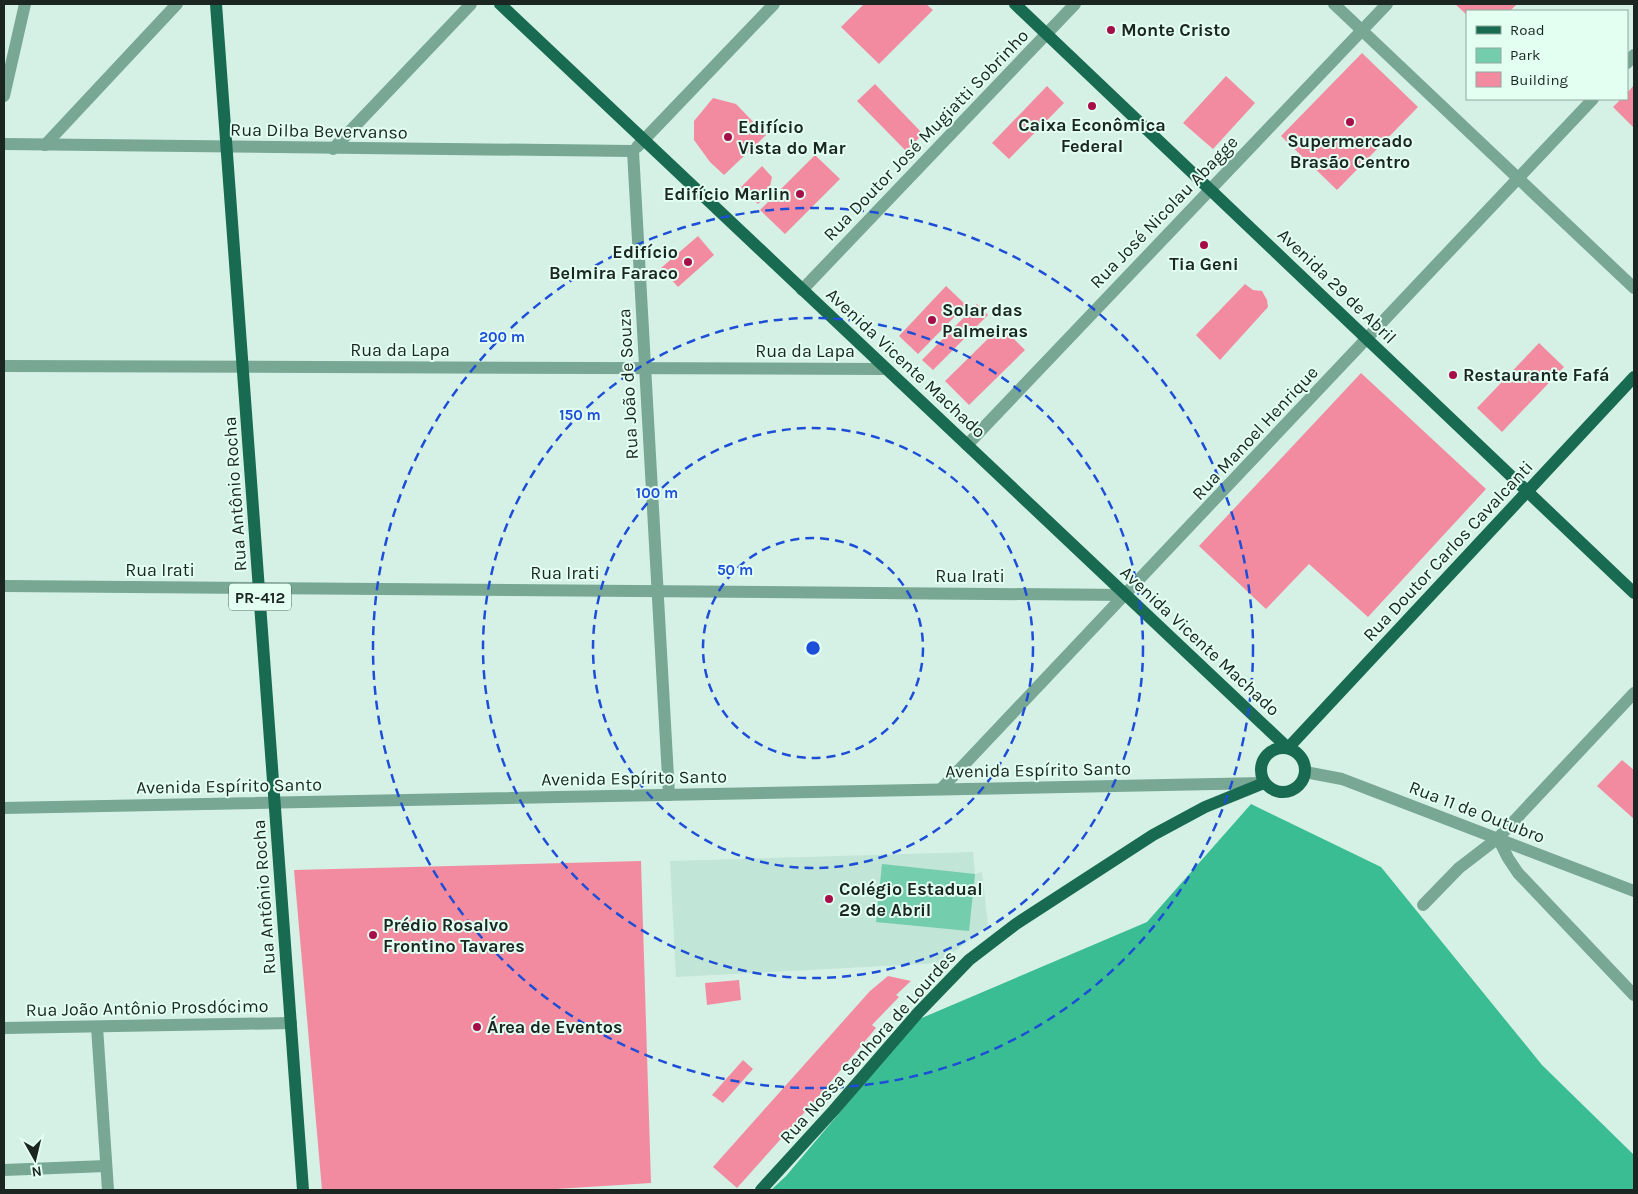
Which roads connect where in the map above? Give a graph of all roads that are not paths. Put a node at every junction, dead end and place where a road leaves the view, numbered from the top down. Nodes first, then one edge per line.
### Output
1 (25, 4) edge
2 (177, 4) edge
3 (216, 4) edge
4 (471, 4) edge
5 (500, 4) edge
6 (774, 4) edge
7 (1015, 4) edge
8 (1075, 4) edge
9 (1334, 4) edge
10 (1387, 4) edge
11 (1362, 30) junction
12 (1046, 34) junction
13 (4, 96) edge
14 (1592, 100) edge
15 (644, 140) junction
16 (4, 144) edge
17 (45, 145) junction
18 (227, 147) junction
19 (334, 149) junction
20 (633, 151) junction
21 (1518, 178) junction
22 (1210, 190) junction
23 (1634, 288) edge
24 (802, 290) junction
25 (1367, 339) junction
26 (4, 366) edge
27 (243, 366) junction
28 (645, 368) junction
29 (886, 369) junction
30 (1634, 377) edge
31 (967, 445) junction
32 (1528, 491) junction
33 (4, 586) edge
34 (259, 588) junction
35 (657, 591) junction
36 (1634, 593) edge
37 (1126, 595) junction
38 (1634, 693) edge
39 (1288, 748) junction
40 (1305, 772) junction
41 (1264, 783) junction
42 (941, 789) junction
43 (669, 795) junction
44 (275, 803) junction
45 (4, 808) edge
46 (1498, 838) junction
47 (1634, 891) edge
48 (1423, 905) dead end
49 (1634, 995) edge
50 (291, 1024) junction
51 (97, 1027) junction
52 (4, 1028) edge
53 (106, 1166) junction
54 (4, 1170) edge
55 (108, 1190) edge
56 (303, 1190) edge
57 (760, 1190) edge

1 - 13 street
2 - 17 street
3 - 18 main road, Rua Antônio Rocha / PR-412
4 - 19 street
5 - 15 main road, Avenida Vicente Machado
6 - 15 street
7 - 12 main road, Avenida 29 de Abril
8 - 12 street, Rua Doutor José Mugiatti Sobrinho
9 - 11 street
10 - 11 street, Rua José Nicolau Abagge
11 - 21 street
11 - 22 street, Rua José Nicolau Abagge
12 - 22 main road, Avenida 29 de Abril
12 - 24 street, Rua Doutor José Mugiatti Sobrinho
14 - 21 street, Rua Manoel Henrique
15 - 20 street
15 - 24 main road, Avenida Vicente Machado
16 - 17 street, Rua Dilba Bevervanso
17 - 18 street, Rua Dilba Bevervanso
18 - 19 street, Rua Dilba Bevervanso
18 - 27 main road, Rua Antônio Rocha / PR-412
19 - 20 street, Rua Dilba Bevervanso
20 - 28 street, Rua João de Souza
21 - 23 street
21 - 25 street, Rua Manoel Henrique
22 - 25 main road, Avenida 29 de Abril
22 - 31 street, Rua José Nicolau Abagge
24 - 29 main road, Avenida Vicente Machado
25 - 32 main road, Avenida 29 de Abril
25 - 37 street, Rua Manoel Henrique
26 - 27 street, Rua da Lapa
27 - 28 street, Rua da Lapa
27 - 34 main road, Rua Antônio Rocha / PR-412
28 - 29 street, Rua da Lapa
28 - 35 street, Rua João de Souza
29 - 31 main road, Avenida Vicente Machado
30 - 32 main road, Rua Doutor Carlos Cavalcanti
31 - 37 main road, Avenida Vicente Machado
32 - 36 main road, Avenida 29 de Abril
32 - 39 main road, Rua Doutor Carlos Cavalcanti
33 - 34 street, Rua Irati
34 - 35 street, Rua Irati
34 - 44 main road, Rua Antônio Rocha / PR-412
35 - 37 street, Rua Irati
35 - 43 street, Rua João de Souza
37 - 39 main road, Avenida Vicente Machado
37 - 42 street, Rua Manoel Henrique
38 - 46 street
39 - 40 main road
39 - 41 main road
40 - 41 main road
40 - 46 street, Rua 11 de Outubro
41 - 42 street, Avenida Espírito Santo
41 - 57 main road, Rua Nossa Senhora de Lourdes
42 - 43 street, Avenida Espírito Santo
43 - 44 street, Avenida Espírito Santo
44 - 45 street, Avenida Espírito Santo
44 - 50 main road, Rua Antônio Rocha / PR-412
46 - 47 street, Rua 11 de Outubro
46 - 48 street
46 - 49 street
50 - 51 street, Rua João Antônio Prosdócimo
50 - 56 main road, Rua Antônio Rocha / PR-412
51 - 52 street, Rua João Antônio Prosdócimo
51 - 53 street
53 - 54 street
53 - 55 street

